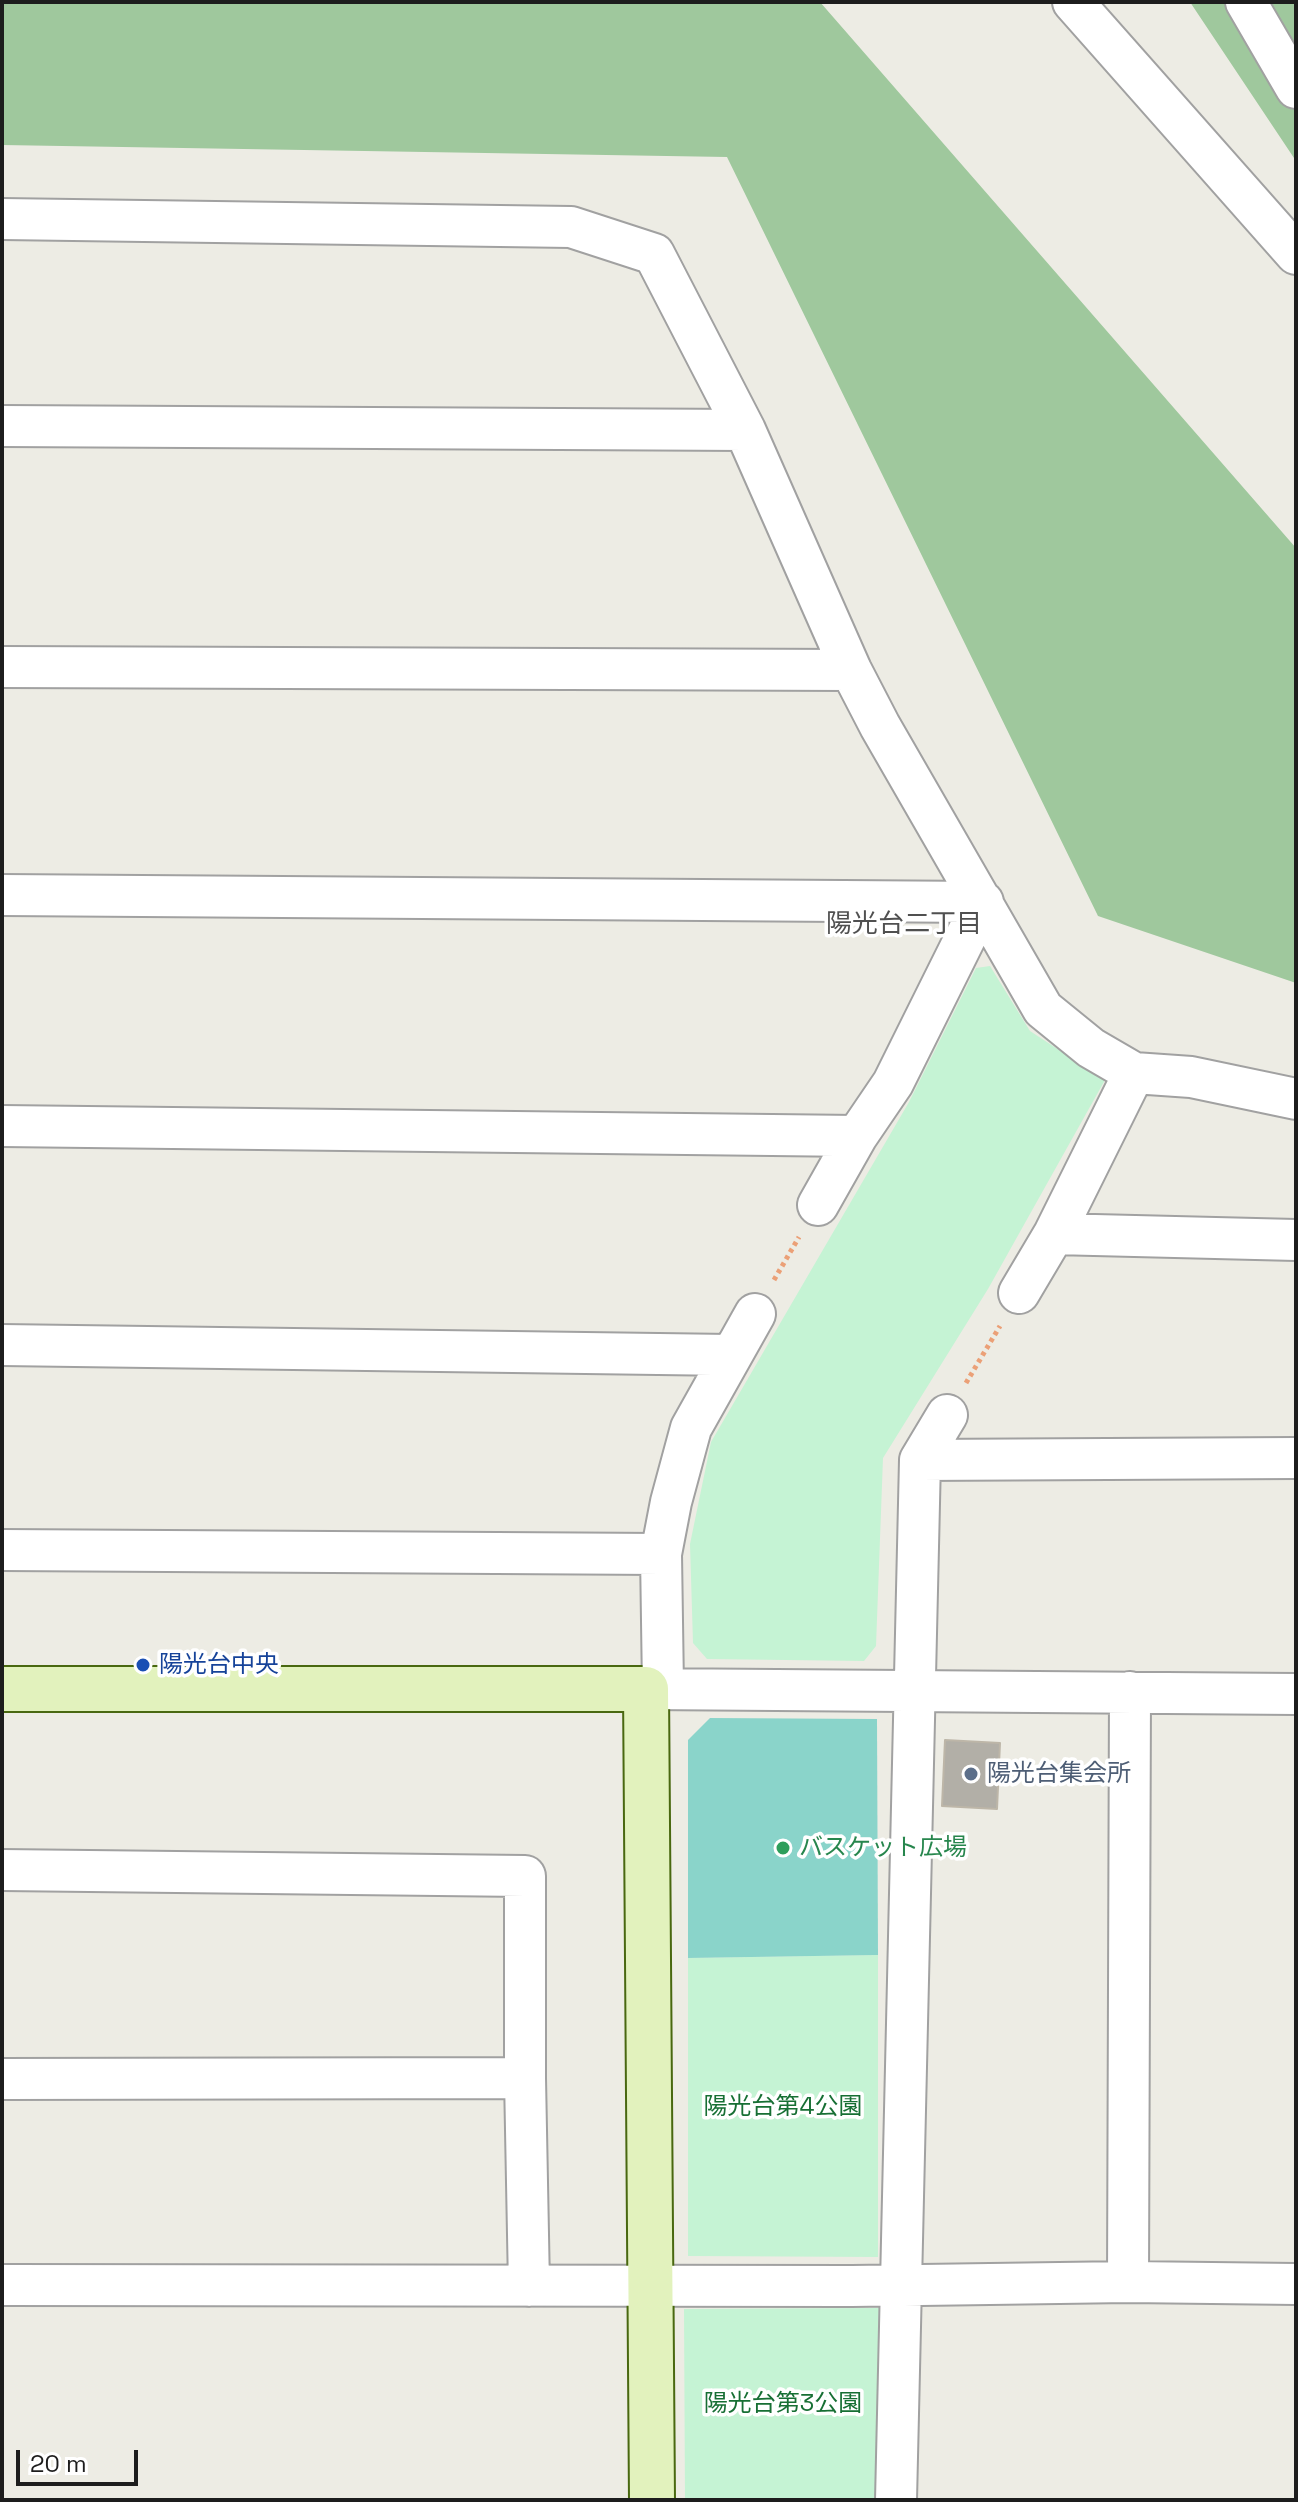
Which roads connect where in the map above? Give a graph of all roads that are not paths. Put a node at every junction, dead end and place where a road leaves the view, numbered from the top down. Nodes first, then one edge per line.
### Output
1 (1073, 2) edge
2 (1246, 2) edge
3 (1296, 88) edge
4 (2, 219) edge
5 (1296, 254) edge
6 (2, 426) edge
7 (745, 430) junction
8 (2, 667) edge
9 (851, 670) junction
10 (2, 895) edge
11 (983, 902) junction
12 (1134, 1073) junction
13 (1296, 1099) edge
14 (2, 1126) edge
15 (857, 1136) junction
16 (818, 1205) road end
17 (1054, 1234) junction
18 (1296, 1240) edge
19 (1019, 1293) road end
20 (755, 1314) road end
21 (2, 1345) edge
22 (731, 1355) junction
23 (947, 1415) road end
24 (1296, 1458) edge
25 (920, 1460) junction
26 (2, 1550) edge
27 (661, 1554) junction
28 (655, 1688) junction
29 (2, 1689) edge
30 (915, 1690) junction
31 (1130, 1692) junction
32 (1296, 1694) edge
33 (2, 1870) edge
34 (525, 2078) junction
35 (2, 2079) edge
36 (1128, 2282) junction
37 (1296, 2284) edge
38 (2, 2285) edge
39 (529, 2286) junction
40 (651, 2286) junction
41 (901, 2286) junction
42 (652, 2500) edge
43 (896, 2500) edge

1 - 5 street
2 - 3 street
4 - 7 street
6 - 7 street
7 - 9 street
8 - 9 street
9 - 11 street
10 - 11 street
11 - 12 street
11 - 15 street
12 - 13 street
12 - 17 street
14 - 15 street
15 - 16 street
17 - 18 street
17 - 19 street
20 - 22 street
21 - 22 street
22 - 27 street
23 - 25 street
24 - 25 street
25 - 30 street
26 - 27 street
27 - 28 street
28 - 29 street
28 - 30 street
28 - 40 street
30 - 31 street
30 - 41 street
31 - 32 street
31 - 36 street
33 - 34 street
34 - 35 street
34 - 39 street
36 - 37 street
36 - 41 street
38 - 39 street
39 - 40 street
40 - 41 street
40 - 42 street
41 - 43 street

